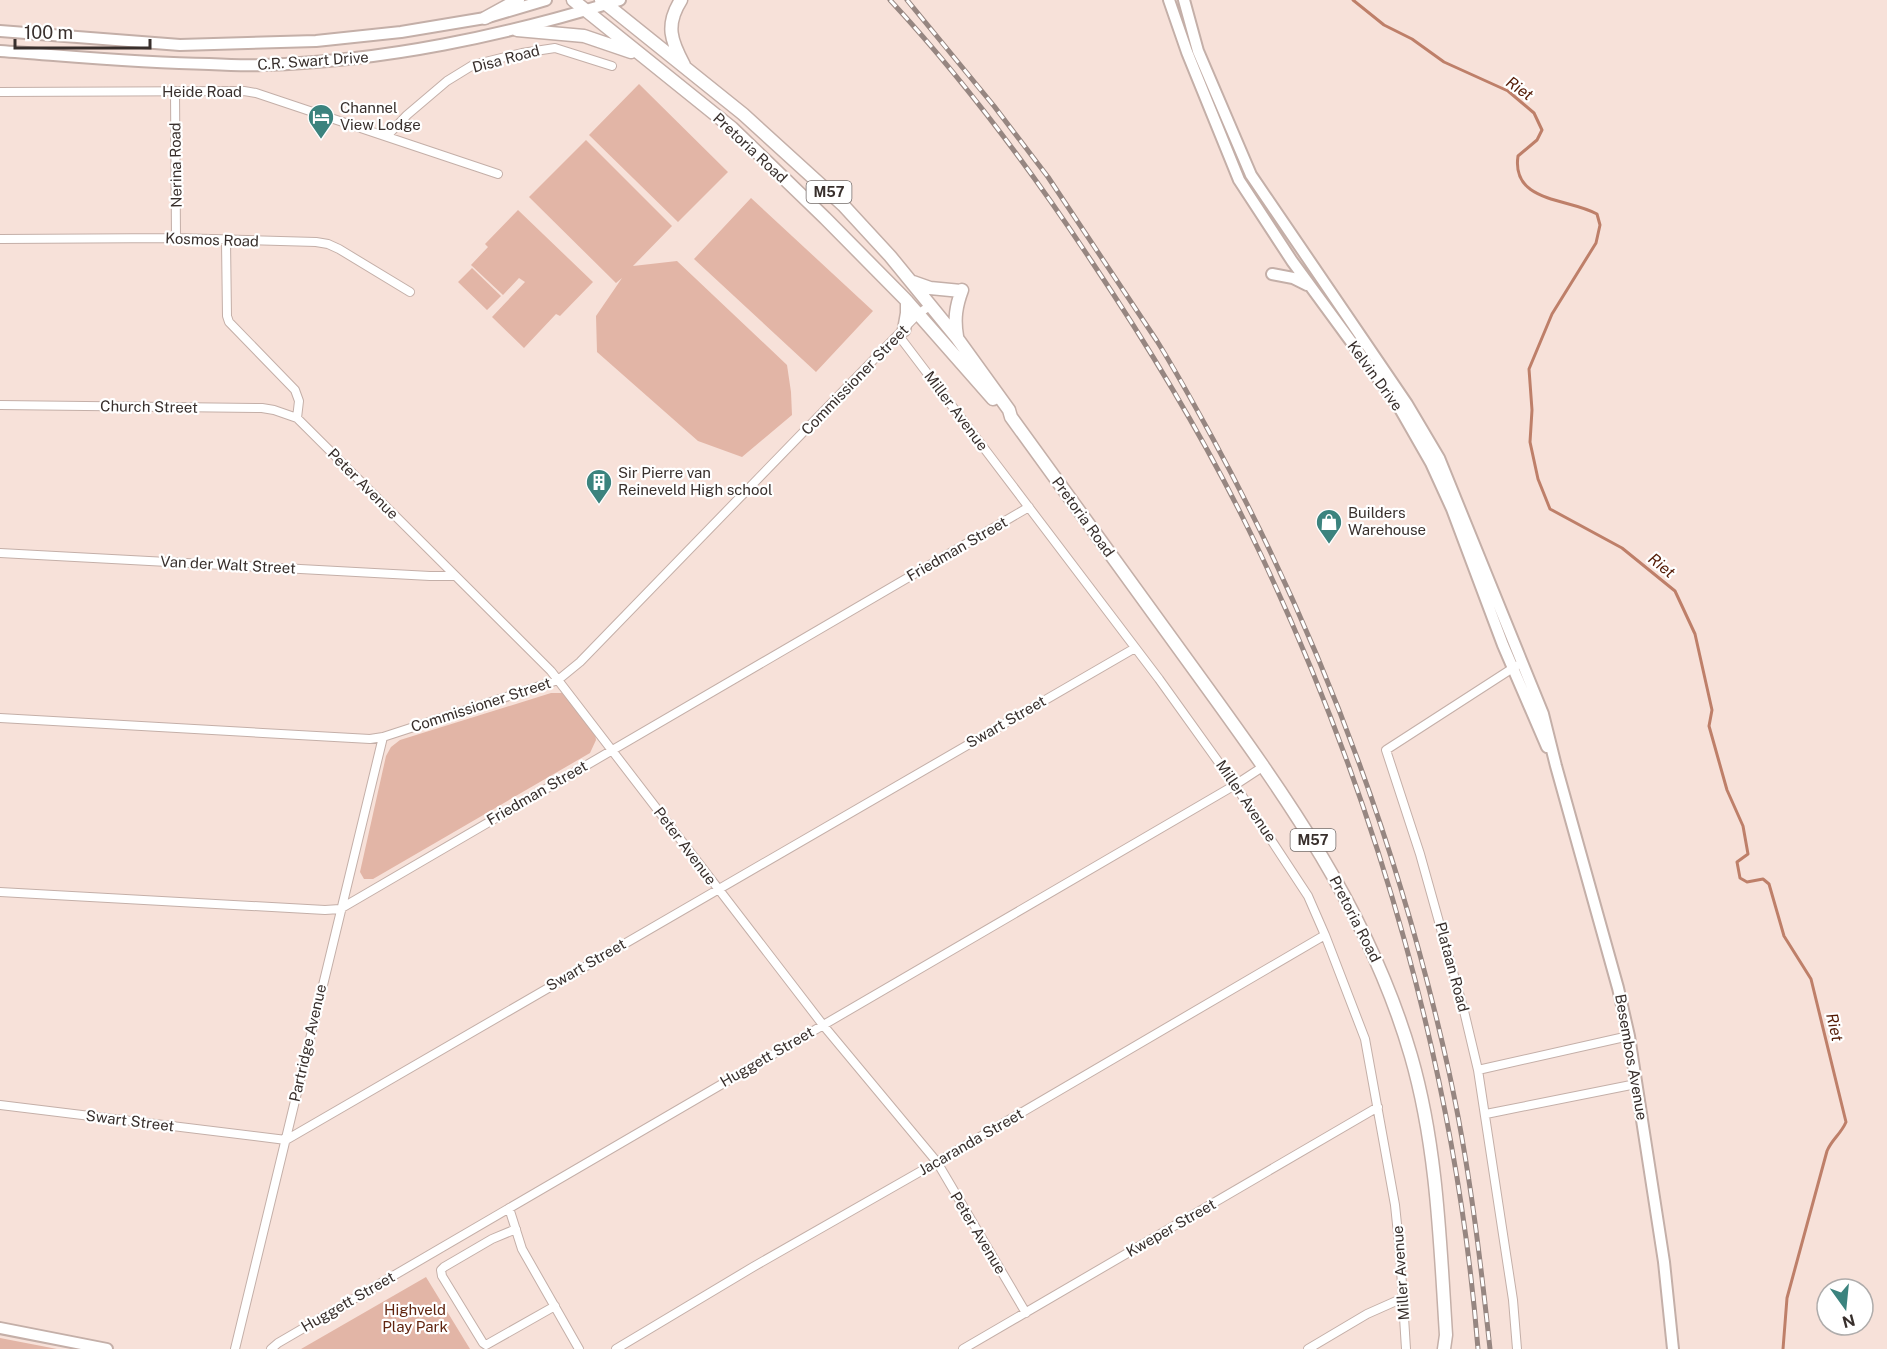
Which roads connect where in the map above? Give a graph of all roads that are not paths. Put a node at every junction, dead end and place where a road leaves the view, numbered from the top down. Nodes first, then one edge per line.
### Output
1 (518, 0) edge
2 (546, 0) edge
3 (573, 0) edge
4 (620, 0) edge
5 (681, 0) edge
6 (1169, 0) edge
7 (1184, 0) edge
8 (604, 2) edge
9 (587, 10) junction
10 (485, 18) junction
11 (517, 30) junction
12 (0, 31) edge
13 (0, 51) edge
14 (640, 56) junction
15 (612, 66) dead end
16 (687, 70) junction
17 (175, 91) junction
18 (0, 92) edge
19 (387, 136) junction
20 (498, 174) dead end
21 (176, 238) junction
22 (0, 239) edge
23 (226, 241) junction
24 (1272, 274) dead end
25 (912, 282) junction
26 (1310, 286) junction
27 (411, 292) dead end
28 (907, 301) junction
29 (931, 305) junction
30 (918, 314) junction
31 (902, 333) junction
32 (957, 338) junction
33 (0, 405) edge
34 (1011, 417) junction
35 (297, 418) junction
36 (1029, 507) junction
37 (0, 553) edge
38 (455, 576) junction
39 (1135, 648) junction
40 (1522, 662) junction
41 (1512, 668) junction
42 (558, 680) junction
43 (0, 718) edge
44 (383, 737) junction
45 (613, 749) junction
46 (1264, 766) junction
47 (1557, 769) junction
48 (1235, 785) junction
49 (718, 888) junction
50 (0, 892) edge
51 (340, 909) junction
52 (1325, 935) junction
53 (823, 1025) junction
54 (1629, 1036) junction
55 (1478, 1070) junction
56 (1636, 1084) junction
57 (0, 1105) edge
58 (1378, 1107) junction
59 (1486, 1114) junction
60 (286, 1140) junction
61 (936, 1162) junction
62 (509, 1208) junction
63 (516, 1230) junction
64 (1403, 1298) junction
65 (555, 1306) junction
66 (1026, 1313) junction
67 (0, 1328) edge
68 (1446, 1335) junction
69 (86, 1347) edge
70 (107, 1349) edge
71 (235, 1349) edge
72 (271, 1349) edge
73 (579, 1349) edge
74 (616, 1349) edge
75 (963, 1349) edge
76 (1308, 1349) edge
77 (1406, 1349) edge
78 (1444, 1349) edge
79 (1451, 1349) edge
80 (1517, 1349) edge
81 (1673, 1349) edge

1 - 10 main road
2 - 10 street, C.R. Swart Drive
3 - 9 main road, Pretoria Road / M57
4 - 8 street, C.R. Swart Drive
5 - 16 main road
6 - 26 street, Kelvin Drive
7 - 40 street, Kelvin Drive
8 - 9 street, C.R. Swart Drive
8 - 16 main road, Pretoria Road / M57
9 - 11 street, C.R. Swart Drive
9 - 14 main road, Pretoria Road / M57
10 - 12 street, C.R. Swart Drive
11 - 13 street, C.R. Swart Drive
11 - 14 main road
14 - 28 main road, Pretoria Road / M57
15 - 19 street, Disa Road
16 - 25 main road, Pretoria Road / M57
17 - 18 street, Heide Road
17 - 19 street, Heide Road
17 - 21 street, Nerina Road
19 - 20 street, Heide Road
21 - 22 street, Kosmos Road
21 - 23 street, Kosmos Road
23 - 27 street, Kosmos Road
23 - 35 street
24 - 26 street
25 - 29 main road, Pretoria Road / M57
25 - 32 main road
26 - 41 street, Kelvin Drive
28 - 30 main road, Pretoria Road / M57
28 - 31 main road
29 - 30 street, Commissioner Street
29 - 32 main road, Pretoria Road / M57
30 - 31 street, Commissioner Street
30 - 34 main road, Pretoria Road / M57
31 - 36 street, Miller Avenue / M57
31 - 42 street, Commissioner Street
32 - 34 main road, Pretoria Road / M57
33 - 35 street, Church Street
34 - 46 main road, Pretoria Road / M57
35 - 38 street, Peter Avenue
36 - 39 street, Miller Avenue / M57
36 - 45 street, Friedman Street
37 - 38 street, Van der Walt Street
38 - 42 street, Peter Avenue
39 - 48 street, Miller Avenue / M57
39 - 49 street, Swart Street
40 - 41 street, Plataan Road
40 - 47 street, Kelvin Drive
41 - 47 street, Kelvin Drive
41 - 55 street, Plataan Road
42 - 44 street, Commissioner Street
42 - 45 street, Peter Avenue
43 - 44 street, Commissioner Street
44 - 51 street, Partridge Avenue
45 - 49 street, Peter Avenue
45 - 51 street, Friedman Street
46 - 48 street, Huggett Street
46 - 68 main road, Pretoria Road / M57
47 - 54 street, Besembos Avenue
48 - 52 street, Miller Avenue / M57
48 - 53 street, Huggett Street
49 - 53 street, Peter Avenue
49 - 60 street, Swart Street
50 - 51 street
51 - 60 street, Partridge Avenue
52 - 58 street, Miller Avenue / M57
52 - 61 street, Jacaranda Street
53 - 61 street, Peter Avenue
53 - 62 street, Huggett Street
54 - 55 street
54 - 56 street, Besembos Avenue
55 - 59 street, Plataan Road
56 - 59 street
56 - 81 street, Besembos Avenue
57 - 60 street, Swart Street
58 - 64 street, Miller Avenue / M57
58 - 66 street, Kweper Street
59 - 80 street, Plataan Road
60 - 71 street, Partridge Avenue
61 - 66 street, Peter Avenue
61 - 74 street, Jacaranda Street
62 - 63 street
62 - 72 street, Huggett Street
63 - 65 street
63 - 65 street
64 - 76 street
64 - 77 street, Miller Avenue / M57
65 - 73 street
66 - 75 street, Kweper Street
67 - 69 street
68 - 78 main road, Pretoria Road / M57
68 - 79 main road, Pretoria Road / M57
69 - 70 street

